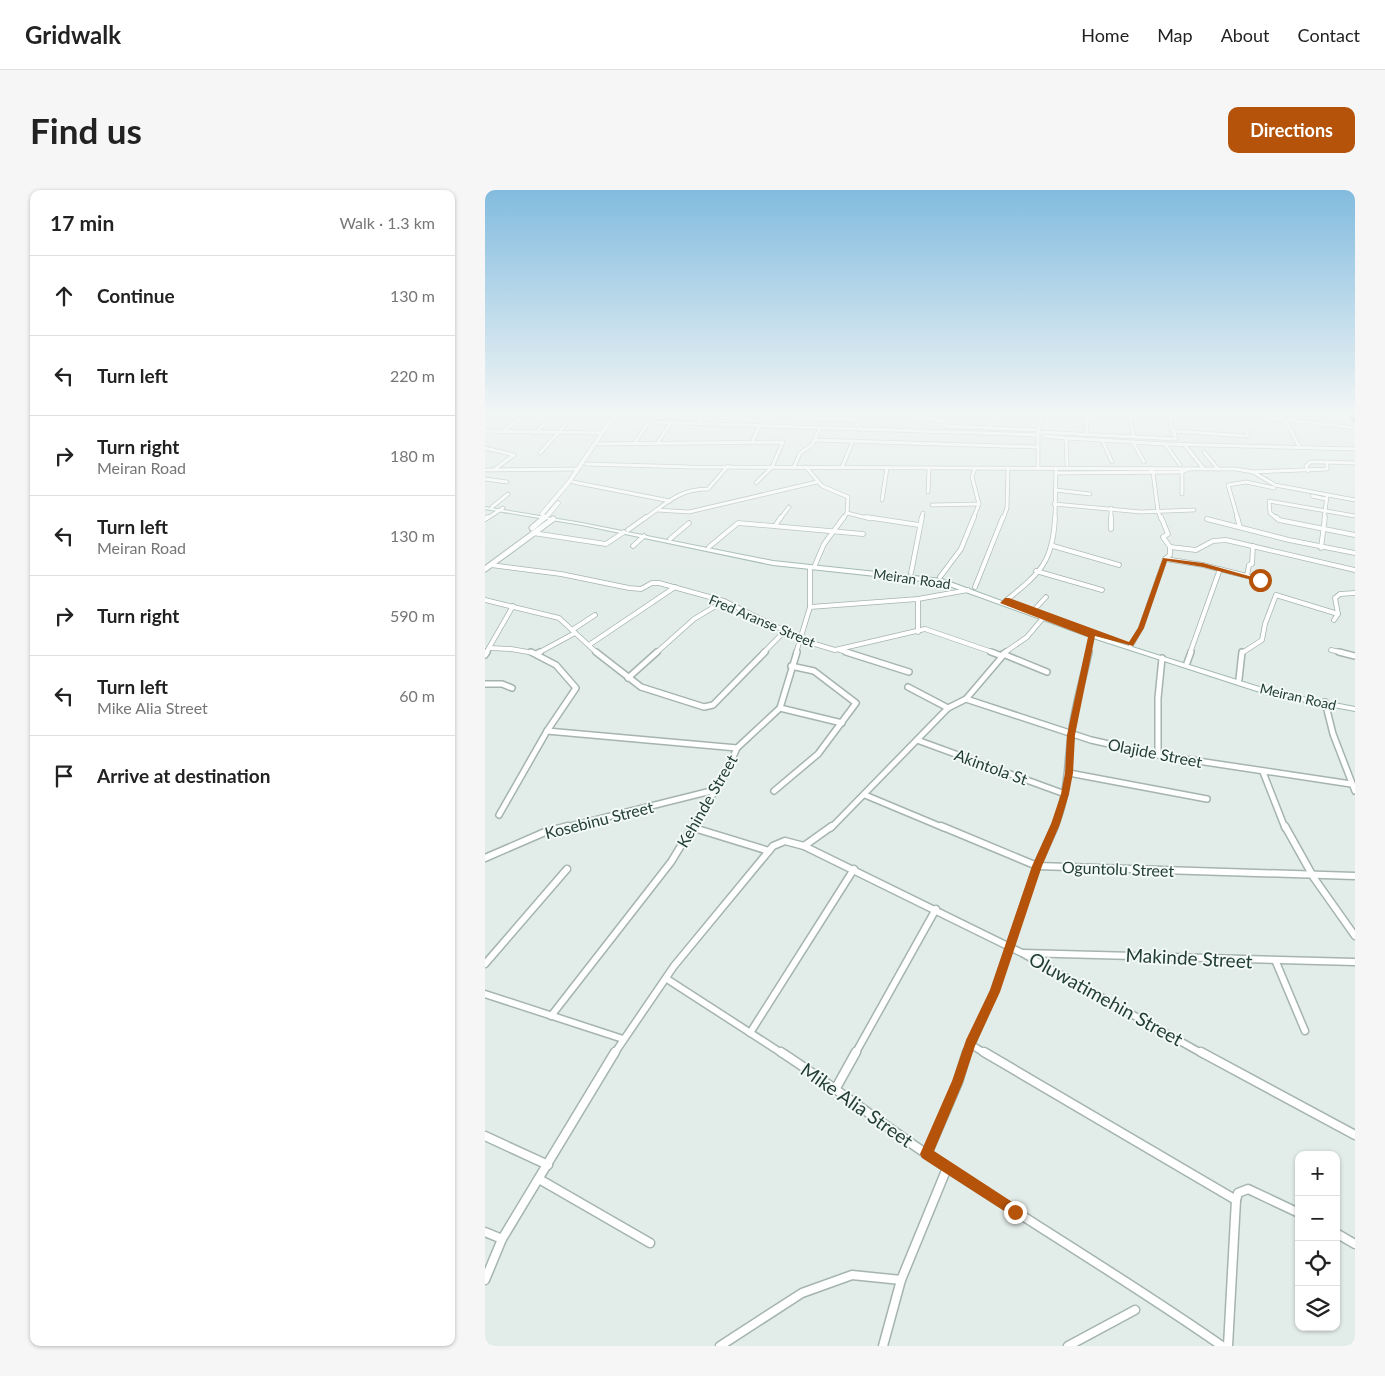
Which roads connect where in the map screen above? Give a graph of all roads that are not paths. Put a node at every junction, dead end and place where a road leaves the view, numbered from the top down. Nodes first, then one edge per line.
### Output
1 (843, 467) edge
2 (583, 468) edge
3 (726, 468) edge
4 (771, 468) edge
5 (807, 468) edge
6 (887, 468) joint
7 (929, 468) junction
8 (975, 468) junction
9 (1008, 468) junction
10 (1038, 468) joint
11 (1149, 468) junction
12 (1181, 468) junction
13 (1203, 468) joint
14 (1307, 468) edge
15 (1327, 468) edge
16 (495, 469) joint
17 (578, 469) joint
18 (1217, 469) joint
19 (486, 470) edge
20 (1056, 470) junction
21 (1308, 471) junction
22 (844, 472) dead end
23 (1253, 472) junction
24 (1153, 473) junction
25 (485, 479) edge
26 (507, 482) dead end
27 (573, 482) junction
28 (817, 482) junction
29 (756, 483) dead end
30 (1055, 490) junction
31 (928, 492) dead end
32 (508, 494) dead end
33 (1090, 494) dead end
34 (1182, 494) dead end
35 (1326, 497) junction
36 (882, 500) dead end
37 (670, 501) junction
38 (1345, 501) dead end
39 (1355, 502) edge
40 (979, 504) junction
41 (1054, 504) junction
42 (931, 506) dead end
43 (485, 507) edge
44 (492, 507) junction
45 (789, 507) dead end
46 (1111, 508) junction
47 (501, 509) junction
48 (657, 510) junction
49 (1194, 510) dead end
50 (1325, 510) junction
51 (1159, 512) junction
52 (847, 513) junction
53 (923, 513) dead end
54 (547, 516) junction
55 (1355, 516) edge
56 (485, 519) edge
57 (1207, 519) dead end
58 (689, 523) dead end
59 (919, 525) junction
60 (775, 526) junction
61 (1240, 527) junction
62 (1111, 529) dead end
63 (1324, 530) junction
64 (626, 531) junction
65 (834, 531) junction
66 (533, 533) junction
67 (863, 534) dead end
68 (1355, 535) edge
69 (644, 536) junction
70 (670, 539) junction
71 (633, 546) dead end
72 (1053, 546) junction
73 (1253, 546) junction
74 (709, 547) junction
75 (1170, 547) junction
76 (1321, 548) junction
77 (1355, 553) edge
78 (1165, 559) junction
79 (488, 565) edge
80 (1119, 565) dead end
81 (813, 566) junction
82 (1221, 569) junction
83 (485, 570) edge
84 (1355, 570) edge
85 (1037, 571) junction
86 (911, 573) junction
87 (1247, 576) junction
88 (941, 577) junction
89 (1260, 580) dead end
90 (675, 587) junction
91 (973, 588) junction
92 (1102, 590) dead end
93 (1355, 593) edge
94 (1046, 597) dead end
95 (918, 599) junction
96 (485, 600) edge
97 (724, 601) junction
98 (1005, 601) junction
99 (513, 606) junction
100 (810, 607) junction
101 (1034, 610) junction
102 (1338, 614) junction
103 (595, 615) dead end
104 (1043, 618) junction
105 (1335, 620) dead end
106 (574, 631) junction
107 (785, 631) junction
108 (918, 632) junction
109 (1092, 636) junction
110 (802, 638) junction
111 (589, 645) junction
112 (1131, 645) junction
113 (491, 648) junction
114 (835, 650) junction
115 (1331, 650) dead end
116 (485, 654) edge
117 (539, 654) junction
118 (1002, 655) junction
119 (1355, 656) edge
120 (1162, 658) junction
121 (1187, 663) junction
122 (791, 666) junction
123 (909, 672) dead end
124 (1047, 672) dead end
125 (628, 678) junction
126 (1239, 679) junction
127 (485, 684) edge
128 (908, 687) dead end
129 (512, 688) dead end
130 (1294, 697) junction
131 (966, 699) junction
132 (1325, 703) junction
133 (780, 708) junction
134 (948, 708) junction
135 (1355, 708) edge
136 (843, 723) junction
137 (547, 731) junction
138 (1071, 735) junction
139 (917, 740) junction
140 (737, 748) junction
141 (1158, 755) junction
142 (1263, 772) junction
143 (1069, 773) junction
144 (1351, 784) junction
145 (715, 790) junction
146 (775, 791) dead end
147 (1355, 791) edge
148 (1065, 794) junction
149 (865, 795) junction
150 (1207, 799) dead end
151 (499, 815) dead end
152 (694, 828) junction
153 (804, 846) junction
154 (769, 851) junction
155 (485, 858) edge
156 (1037, 866) junction
157 (567, 869) dead end
158 (854, 870) junction
159 (1311, 876) junction
160 (1355, 876) edge
161 (936, 909) junction
162 (1355, 936) edge
163 (1009, 947) junction
164 (1022, 953) junction
165 (1276, 962) junction
166 (1355, 962) edge
167 (485, 964) edge
168 (667, 980) junction
169 (485, 994) edge
170 (551, 1016) junction
171 (1305, 1031) dead end
172 (750, 1033) junction
173 (623, 1039) junction
174 (970, 1044) junction
175 (836, 1088) junction
176 (1355, 1135) edge
177 (485, 1136) edge
178 (927, 1154) junction
179 (548, 1165) junction
180 (947, 1168) junction
181 (539, 1178) junction
182 (1236, 1200) junction
183 (1295, 1211) edge
184 (485, 1232) edge
185 (1340, 1235) edge
186 (502, 1240) junction
187 (650, 1244) dead end
188 (1355, 1244) edge
189 (485, 1280) edge
190 (901, 1280) junction
191 (1135, 1310) dead end
192 (720, 1346) edge
193 (883, 1346) edge
194 (1068, 1346) edge
195 (1222, 1346) edge
196 (1228, 1346) edge

1 - 22 street
2 - 27 street
3 - 37 street
4 - 29 street
5 - 28 street
6 - 7 street
6 - 36 street
7 - 8 street
7 - 31 street
8 - 9 street
8 - 40 street
9 - 10 street
9 - 91 street
10 - 20 street
11 - 12 street
11 - 20 street
11 - 24 street
12 - 13 street
12 - 24 street
12 - 34 street
13 - 18 street
14 - 21 street
15 - 21 street
16 - 17 street
16 - 19 street
17 - 54 street
18 - 23 street
20 - 24 street
20 - 30 street
21 - 23 street
23 - 35 street
24 - 51 street
25 - 26 street
27 - 37 street
27 - 54 street
28 - 48 street
28 - 52 street
30 - 33 street
30 - 41 street
32 - 44 street
35 - 39 street
35 - 50 street
35 - 61 street
37 - 48 street
38 - 39 street
40 - 42 street
40 - 88 street
41 - 46 street
41 - 72 street
43 - 44 main road, Meiran Road
43 - 47 main road, Meiran Road
44 - 47 main road, Meiran Road
45 - 60 street
46 - 51 street
46 - 62 street
47 - 54 main road, Meiran Road
47 - 56 street
48 - 64 street
49 - 51 street
50 - 55 street
50 - 63 street
50 - 63 street
51 - 75 street
52 - 59 street
52 - 65 street
53 - 59 street
54 - 64 main road, Meiran Road
54 - 66 street
54 - 79 street
57 - 61 street
58 - 70 street
59 - 86 street
60 - 65 street
60 - 74 street
61 - 76 street
63 - 68 street
63 - 76 street
64 - 66 street
64 - 69 main road, Meiran Road
64 - 70 main road, Meiran Road
65 - 67 street
65 - 81 street
66 - 79 street
69 - 71 street
69 - 81 main road, Meiran Road
70 - 74 main road, Meiran Road
72 - 80 street
72 - 85 street
73 - 75 street
73 - 84 street
73 - 87 street
74 - 81 main road, Meiran Road
75 - 78 street
76 - 77 street
78 - 82 street
78 - 112 street
79 - 83 street
79 - 90 street, Fred Aranse Street
81 - 86 main road, Meiran Road
81 - 91 main road, Meiran Road
81 - 100 street
82 - 87 street
82 - 121 street
85 - 92 street
85 - 98 street
86 - 88 main road, Meiran Road
87 - 89 street
88 - 91 main road, Meiran Road
90 - 97 street, Fred Aranse Street
90 - 111 street
91 - 95 street
91 - 98 main road, Meiran Road
93 - 102 street
94 - 101 street
95 - 100 street
95 - 108 street
96 - 99 street
97 - 107 street, Fred Aranse Street
97 - 125 street
98 - 101 main road, Meiran Road
98 - 104 main road, Meiran Road
99 - 106 street
99 - 113 street
100 - 110 street
101 - 112 main road, Meiran Road
102 - 105 street
102 - 126 street
103 - 106 street
104 - 109 main road, Meiran Road
104 - 118 street
106 - 111 street
106 - 117 street
107 - 110 street, Fred Aranse Street
107 - 125 street
108 - 114 street, Fred Aranse Street
108 - 118 street, Fred Aranse Street
109 - 120 main road, Meiran Road
109 - 138 street
110 - 114 street, Fred Aranse Street
110 - 122 street
111 - 125 street
112 - 121 main road, Meiran Road
113 - 116 street
113 - 117 street
114 - 123 street
115 - 119 street
117 - 137 street
118 - 124 street, Fred Aranse Street
118 - 131 street
120 - 130 main road, Meiran Road
120 - 141 street
121 - 126 main road, Meiran Road
122 - 133 street
122 - 136 street
126 - 130 main road, Meiran Road
127 - 129 street
128 - 134 street
130 - 132 main road, Meiran Road
131 - 134 street
131 - 138 street, Olajide Street
132 - 135 main road, Meiran Road
132 - 144 street
133 - 136 street
133 - 140 street, Kehinde Street
134 - 139 street
136 - 146 street
137 - 140 street
137 - 151 street
138 - 141 street, Olajide Street
138 - 143 street
139 - 148 street, Akintola St
139 - 149 street
140 - 145 street, Kehinde Street
141 - 142 street, Olajide Street
142 - 144 street, Olajide Street
142 - 159 street
143 - 148 street
143 - 150 street
144 - 147 street
145 - 152 street, Kehinde Street
145 - 155 street, Kosebinu Street
148 - 156 street
149 - 153 street
149 - 156 street, Oguntolu Street
152 - 154 street
152 - 170 street, Kehinde Street
153 - 154 street, Oluwatimehin Street
153 - 158 street, Oluwatimehin Street
154 - 168 street
156 - 159 street, Oguntolu Street
156 - 163 street
157 - 167 street
158 - 161 street, Oluwatimehin Street
158 - 172 street
159 - 160 street, Oguntolu Street
159 - 162 street
161 - 163 street, Oluwatimehin Street
161 - 175 street
163 - 164 street, Oluwatimehin Street
163 - 174 street
164 - 165 street, Makinde Street
164 - 176 street, Oluwatimehin Street
165 - 166 street, Makinde Street
165 - 171 street
168 - 172 street, Mike Alia Street
168 - 173 street
169 - 170 street
170 - 173 street
172 - 175 street, Mike Alia Street
173 - 179 street
174 - 178 street
174 - 182 street
175 - 178 street, Mike Alia Street
177 - 179 street
178 - 180 street, Mike Alia Street
179 - 181 street
180 - 190 street
180 - 195 street, Mike Alia Street
181 - 186 street
181 - 187 street
182 - 183 street
182 - 196 street
184 - 186 street
185 - 188 street
186 - 189 street
190 - 192 street
190 - 193 street
191 - 194 street

